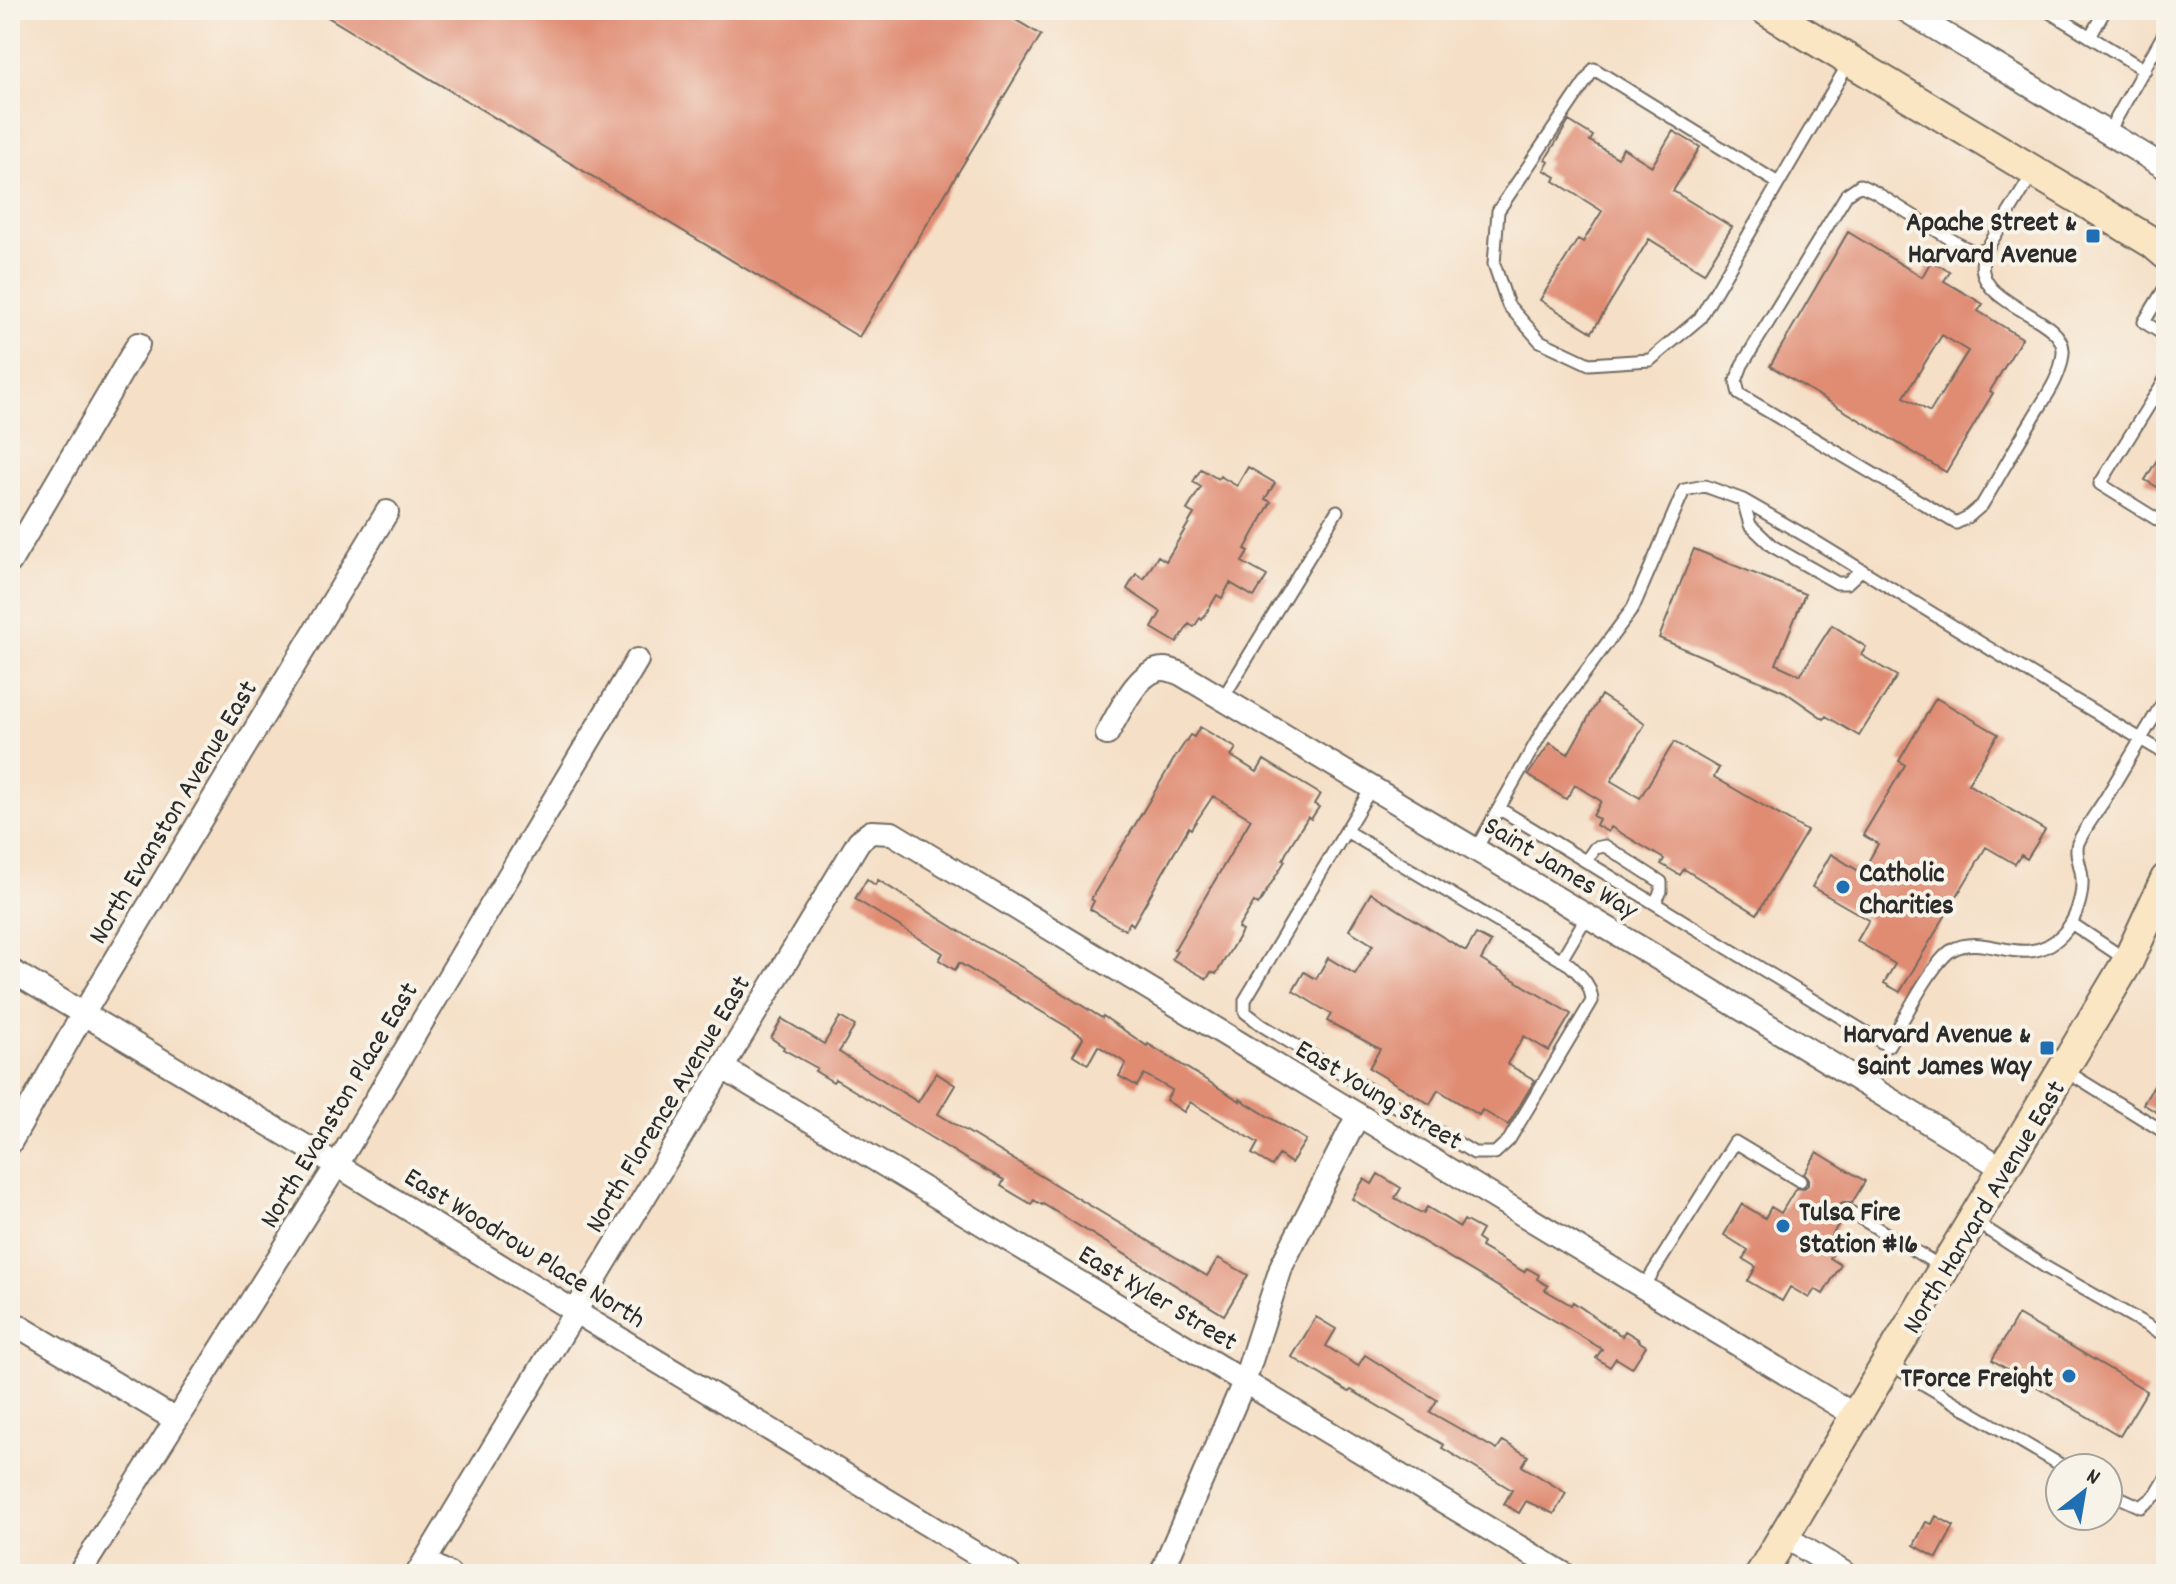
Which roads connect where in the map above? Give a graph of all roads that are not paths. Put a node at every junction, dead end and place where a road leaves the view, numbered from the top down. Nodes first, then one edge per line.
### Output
1 (1905, 10) edge
2 (2046, 10) edge
3 (2105, 10) edge
4 (1778, 13) edge
5 (2166, 30) edge
6 (2090, 37) junction
7 (1851, 61) junction
8 (2145, 70) junction
9 (2108, 133) junction
10 (2166, 168) edge
11 (2034, 172) junction
12 (1778, 183) junction
13 (2162, 248) edge
14 (1986, 250) junction
15 (2166, 286) edge
16 (2166, 336) edge
17 (138, 344) dead end
18 (2166, 378) edge
19 (1743, 500) junction
20 (1337, 511) dead end
21 (387, 512) dead end
22 (2166, 525) edge
23 (10, 562) edge
24 (1861, 570) junction
25 (637, 660) dead end
26 (2166, 697) edge
27 (1223, 698) junction
28 (1107, 734) dead end
29 (2141, 740) junction
30 (2166, 754) edge
31 (1372, 787) junction
32 (1500, 809) junction
33 (1346, 831) junction
34 (871, 832) joint
35 (1476, 849) junction
36 (1586, 861) junction
37 (2166, 879) edge
38 (1655, 903) junction
39 (2166, 912) edge
40 (1587, 916) junction
41 (2071, 923) junction
42 (1561, 960) junction
43 (2128, 961) junction
44 (10, 970) edge
45 (83, 1014) junction
46 (723, 1068) junction
47 (2064, 1069) junction
48 (1358, 1115) junction
49 (2166, 1133) edge
50 (10, 1143) edge
51 (337, 1165) junction
52 (2004, 1169) junction
53 (1800, 1181) dead end
54 (1847, 1210) dead end
55 (1973, 1220) junction
56 (1944, 1269) junction
57 (1643, 1288) junction
58 (574, 1311) junction
59 (10, 1321) edge
60 (2166, 1336) edge
61 (1888, 1363) junction
62 (1244, 1382) junction
63 (1856, 1416) junction
64 (176, 1420) junction
65 (2044, 1455) edge
66 (2166, 1478) edge
67 (2124, 1499) edge
68 (1784, 1536) junction
69 (421, 1568) edge
70 (79, 1574) edge
71 (449, 1574) edge
72 (1009, 1574) edge
73 (1161, 1574) edge
74 (1564, 1574) edge
75 (1761, 1574) edge
76 (1846, 1574) edge

1 - 9 street
2 - 6 lane
3 - 6 lane
4 - 7 main road
5 - 8 lane
6 - 8 lane
7 - 11 main road
7 - 12 lane
8 - 9 lane
9 - 10 street
11 - 13 main road
11 - 14 lane
12 - 12 lane
14 - 14 lane
15 - 16 lane
17 - 23 street
18 - 22 lane
19 - 24 lane
19 - 24 lane
19 - 32 lane
20 - 27 lane
21 - 45 street, North Evanston Avenue East
24 - 29 lane
25 - 51 street, North Evanston Place East
26 - 29 lane
27 - 28 street, Saint James Way
27 - 31 street, Saint James Way
29 - 30 lane
29 - 41 lane
31 - 33 lane
31 - 35 street, Saint James Way
32 - 35 lane
32 - 36 lane
33 - 42 lane
33 - 42 lane
34 - 46 street, North Florence Avenue East
34 - 48 street, East Young Street
35 - 40 street, Saint James Way
36 - 38 lane
36 - 38 lane
37 - 43 main road, North Harvard Avenue East
38 - 41 lane
39 - 43 main road, North Harvard Avenue East
40 - 42 lane
40 - 52 street, Saint James Way
41 - 43 lane
43 - 47 main road, North Harvard Avenue East
44 - 45 street, East Woodrow Place North
45 - 50 street, North Evanston Avenue East
45 - 51 street, East Woodrow Place North
46 - 58 street, North Florence Avenue East
46 - 62 street, East Xyler Street
47 - 49 lane
47 - 52 main road, North Harvard Avenue East
48 - 57 street, East Young Street
48 - 62 street
51 - 58 street, East Woodrow Place North
51 - 64 street, North Evanston Place East
52 - 55 main road, North Harvard Avenue East
53 - 57 lane
54 - 56 lane
55 - 56 main road, North Harvard Avenue East
55 - 60 lane
56 - 61 main road, North Harvard Avenue East
57 - 63 street, East Young Street
58 - 69 street, North Florence Avenue East
58 - 72 street, East Woodrow Place North
59 - 64 street
61 - 63 main road, North Harvard Avenue East
61 - 65 lane
62 - 73 street
62 - 74 street, East Xyler Street
63 - 68 main road, North Harvard Avenue East
64 - 70 street, North Evanston Place East
66 - 67 lane
68 - 75 main road, North Harvard Avenue East
68 - 76 street
69 - 71 street

